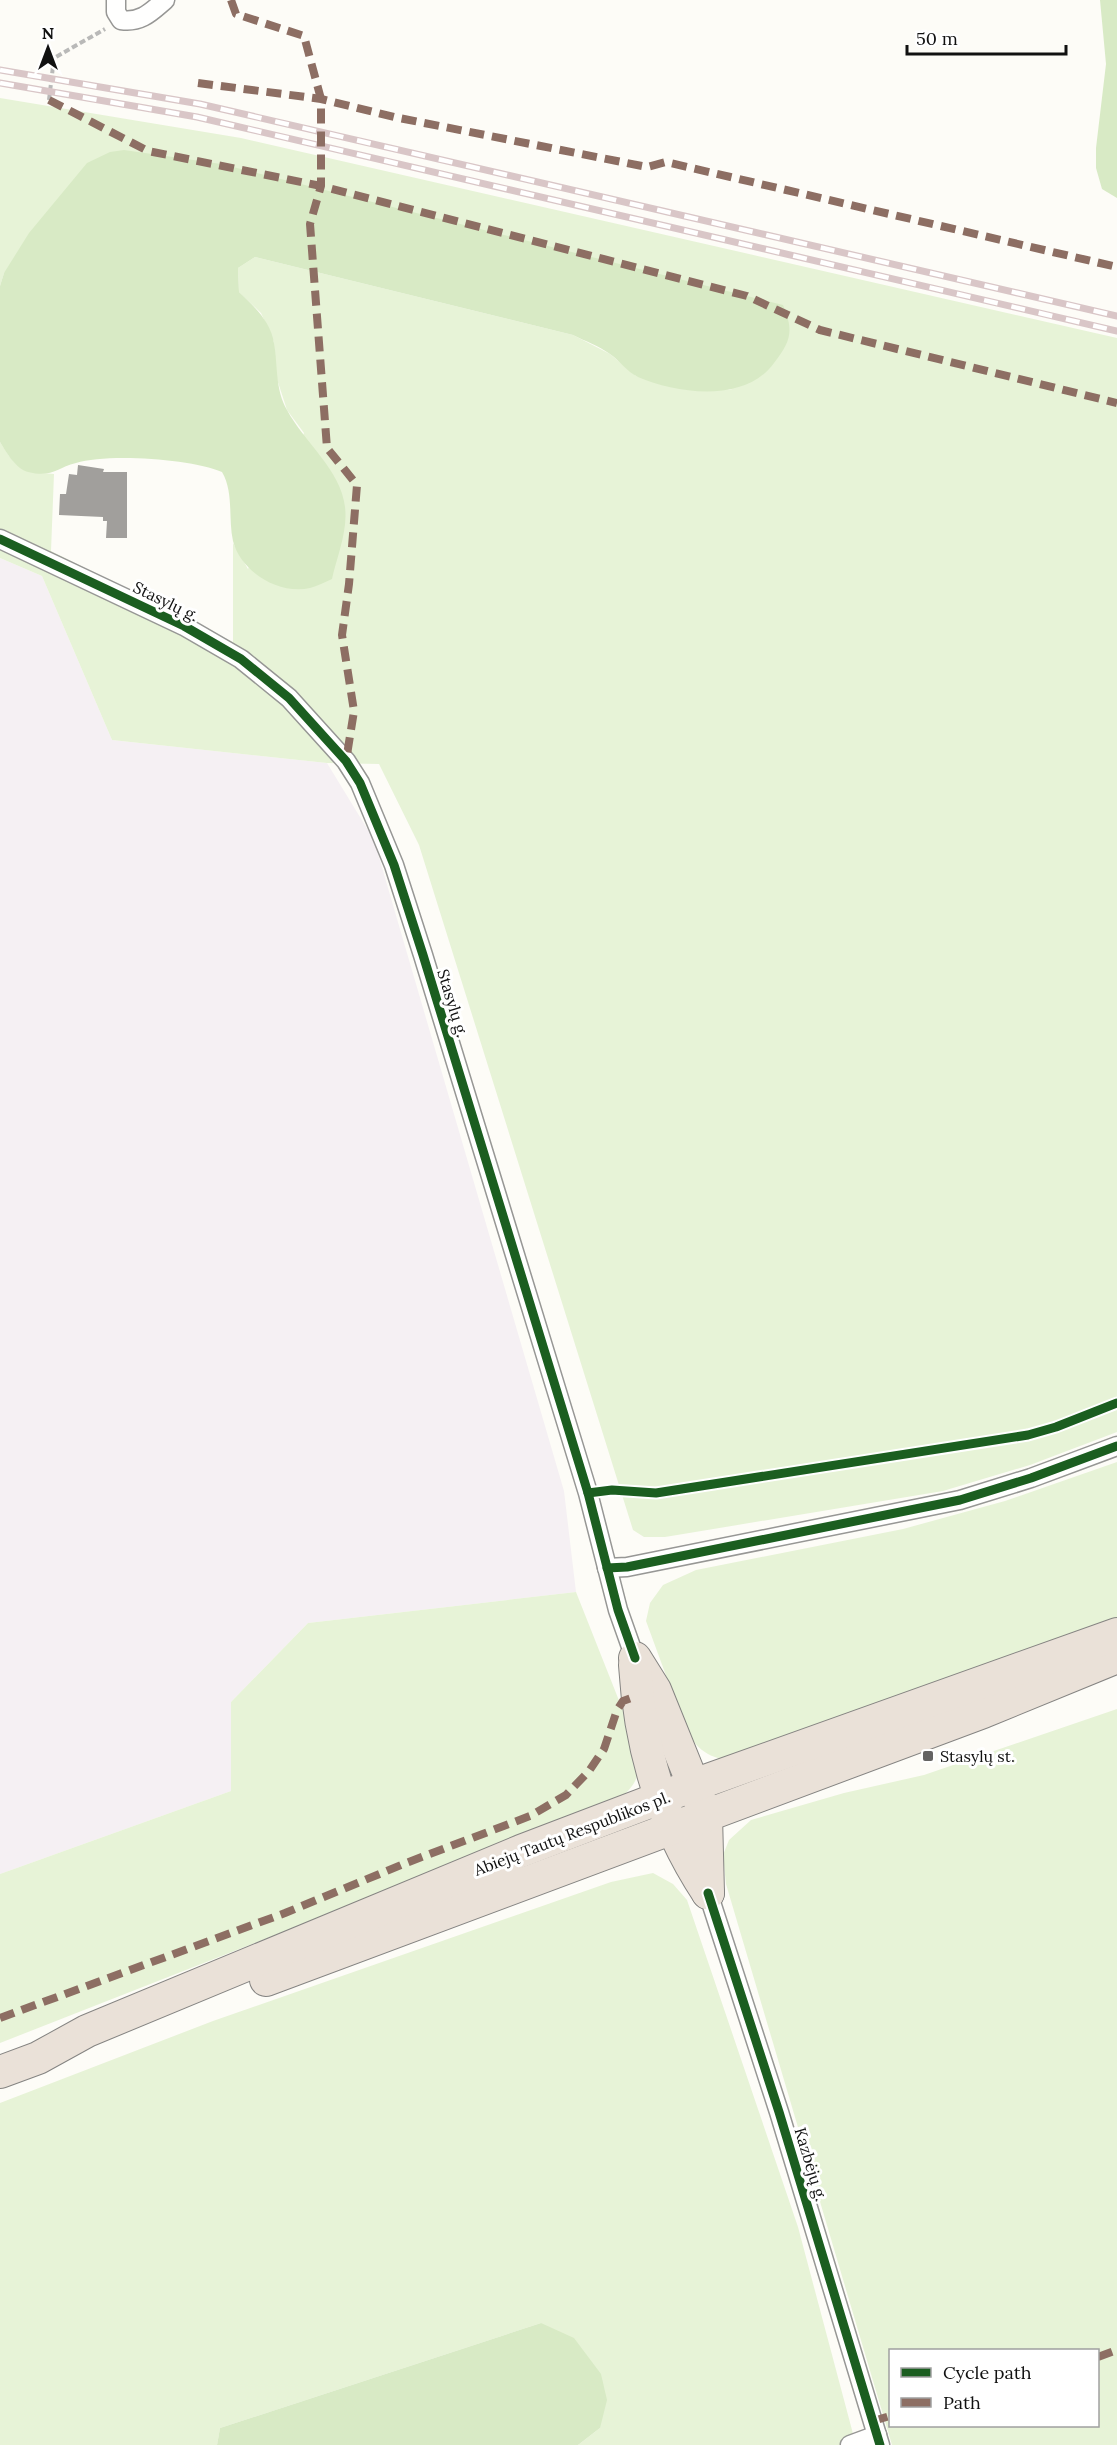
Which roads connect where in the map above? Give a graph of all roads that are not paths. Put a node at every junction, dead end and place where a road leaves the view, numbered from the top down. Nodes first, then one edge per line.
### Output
1 (116, 0) edge
2 (165, 0) edge
3 (0, 539) edge
4 (1117, 1446) edge
5 (607, 1568) junction
6 (1117, 1634) edge
7 (635, 1658) junction
8 (1117, 1658) edge
9 (694, 1785) junction
10 (660, 1798) junction
11 (706, 1816) junction
12 (671, 1829) junction
13 (708, 1893) junction
14 (38, 2058) junction
15 (0, 2072) edge
16 (879, 2440) edge
17 (850, 2445) edge

1 - 2 street
3 - 5 street, Stasylų g.
4 - 5 street
5 - 7 street, Stasylų g.
6 - 9 highway, Abiejų Tautų Respublikos pl.
7 - 9 highway
7 - 10 highway
8 - 11 highway, Abiejų Tautų Respublikos pl.
9 - 10 highway, Abiejų Tautų Respublikos pl.
9 - 11 highway
10 - 12 highway
10 - 14 highway, Abiejų Tautų Respublikos pl.
11 - 12 highway, Abiejų Tautų Respublikos pl.
11 - 13 highway
12 - 13 highway
12 - 14 highway, Abiejų Tautų Respublikos pl.
13 - 16 street, Kazbėjų g.
14 - 15 highway, Abiejų Tautų Respublikos pl.
16 - 17 street

